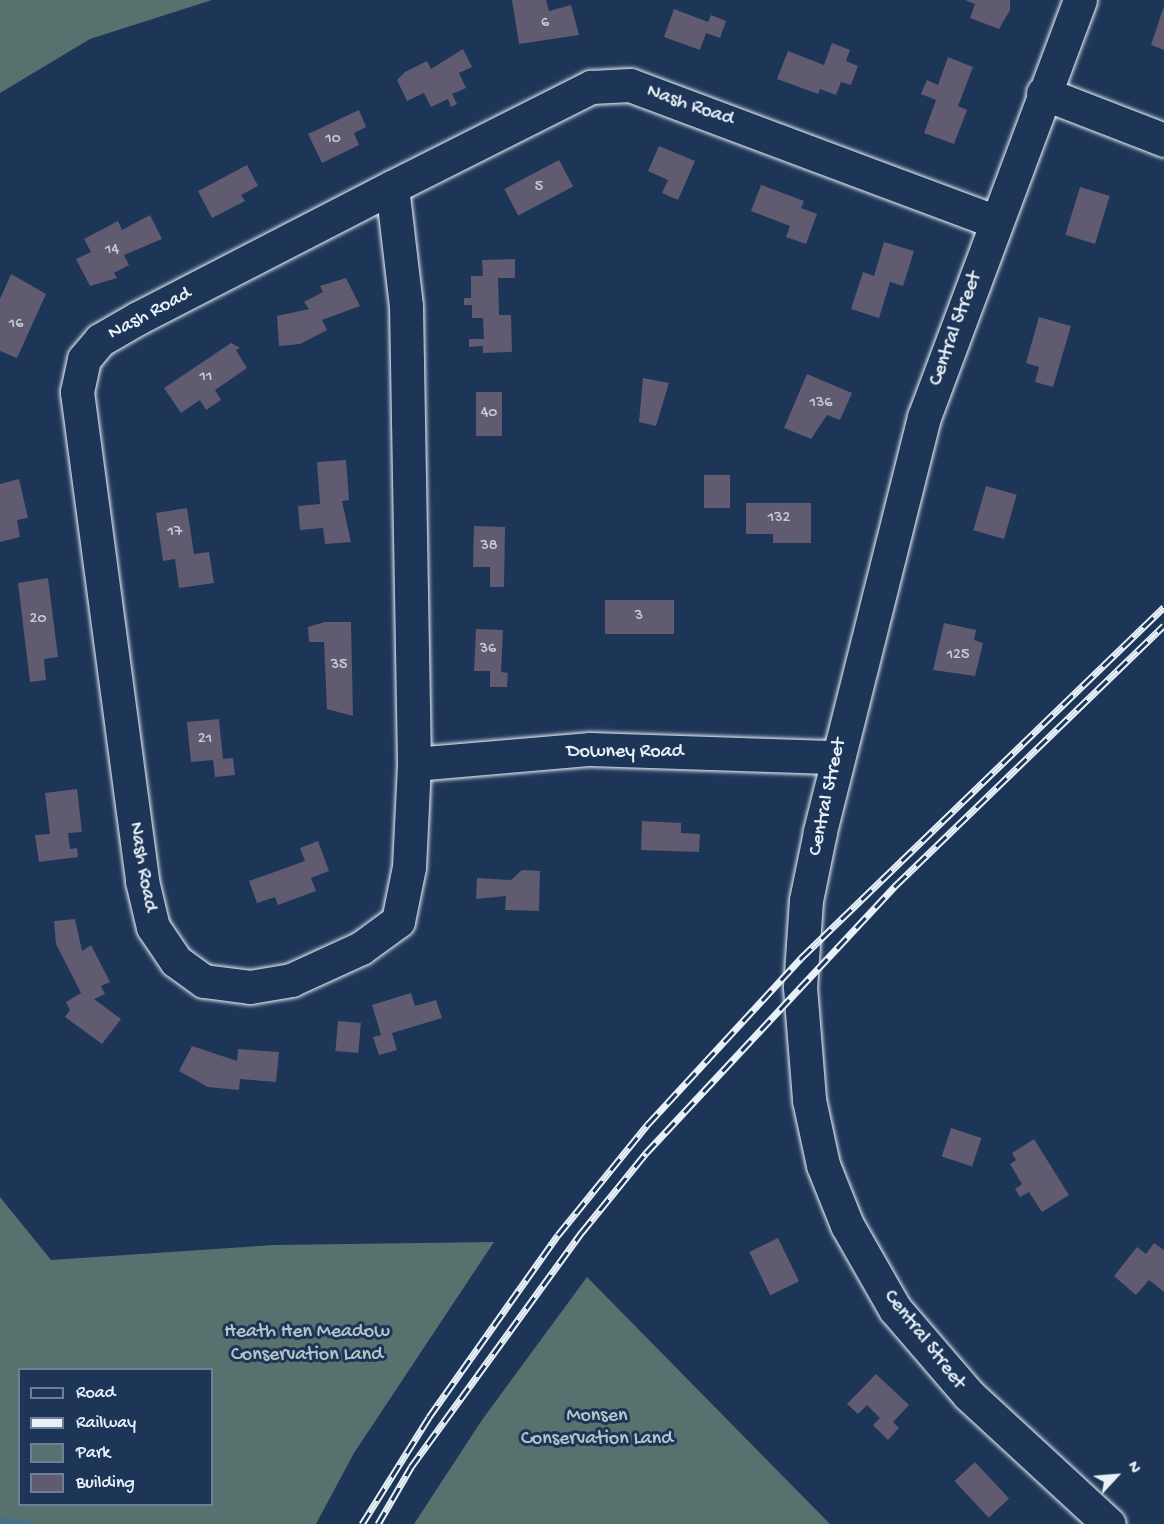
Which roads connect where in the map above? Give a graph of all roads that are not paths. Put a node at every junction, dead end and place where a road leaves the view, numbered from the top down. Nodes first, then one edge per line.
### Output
1 (1080, 0) edge
2 (1043, 93) junction
3 (1164, 140) edge
4 (392, 187) junction
5 (994, 221) junction
6 (837, 757) junction
7 (414, 764) junction
8 (1109, 1524) edge

1 - 2 street, Central Street
2 - 3 street
2 - 5 street, Central Street
4 - 5 street, Nash Road
4 - 7 street, Nash Road
4 - 7 street, Nash Road
5 - 6 street, Central Street
6 - 7 street, Downey Road
6 - 8 street, Central Street

